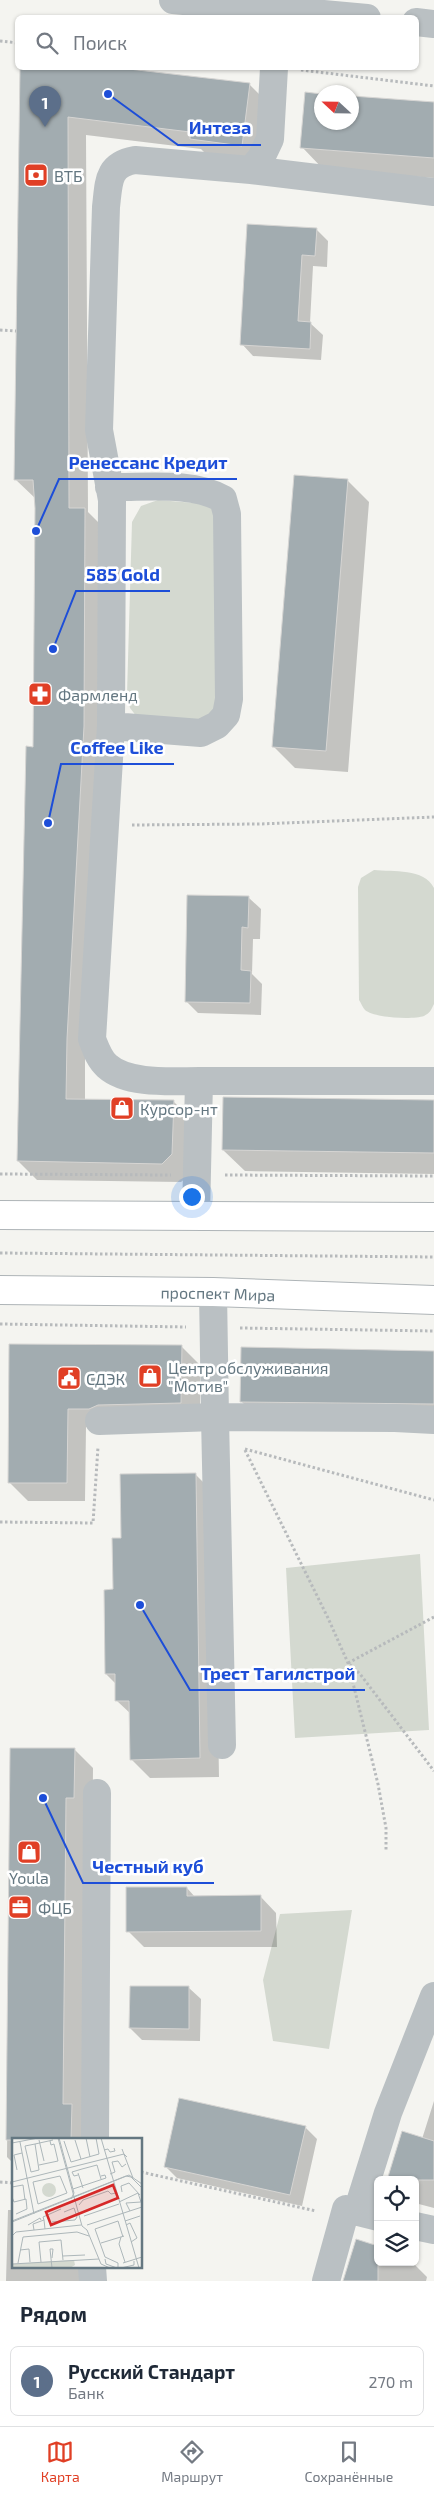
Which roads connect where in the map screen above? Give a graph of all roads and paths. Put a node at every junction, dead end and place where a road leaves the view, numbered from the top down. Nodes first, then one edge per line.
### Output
1 (174, 0) edge
2 (310, 6) edge
3 (279, 14) edge
4 (353, 15) edge
5 (419, 22) edge
6 (434, 24) edge
7 (0, 41) edge
8 (15, 43) edge
9 (286, 70) edge
10 (295, 70) edge
11 (434, 86) edge
12 (251, 170) junction
13 (434, 192) edge
14 (0, 330) edge
15 (16, 331) dead end
16 (109, 487) junction
17 (111, 726) junction
18 (434, 818) edge
19 (105, 825) junction
20 (199, 1081) junction
21 (434, 1081) edge
22 (0, 1215) edge
23 (196, 1216) junction
24 (434, 1217) edge
25 (0, 1253) edge
26 (434, 1256) edge
27 (0, 1290) edge
28 (213, 1292) junction
29 (434, 1300) edge
30 (226, 1417) junction
31 (434, 1420) edge
32 (100, 1421) joint
33 (244, 1448) junction
34 (434, 1500) edge
35 (0, 1522) edge
36 (434, 1617) edge
37 (348, 1664) junction
38 (222, 1745) dead end
39 (434, 1771) edge
40 (97, 1793) dead end
41 (386, 1850) dead end
42 (434, 1996) edge
43 (94, 2138) edge
44 (142, 2172) edge
45 (360, 2215) edge
46 (419, 2227) edge
47 (434, 2230) edge
48 (92, 2268) edge
49 (93, 2281) edge
50 (326, 2281) edge

1 - 3 street
2 - 3 street
2 - 4 street
5 - 6 street
7 - 8 path
9 - 12 street
10 - 11 path
12 - 13 street
12 - 16 street
14 - 15 path
16 - 17 street
16 - 17 street
17 - 19 street
18 - 19 path
19 - 20 street
20 - 21 street
20 - 23 street
22 - 23 main road
23 - 24 main road
25 - 26 path
27 - 28 main road, проспект Мира
28 - 29 main road, проспект Мира
28 - 30 street
30 - 31 street
30 - 32 street
30 - 33 path
30 - 38 street
32 - 35 path
33 - 34 path
33 - 37 path
36 - 37 path
37 - 39 path
37 - 41 path
40 - 43 street
42 - 45 street
44 - 45 path
45 - 50 street
46 - 47 street
48 - 49 street

